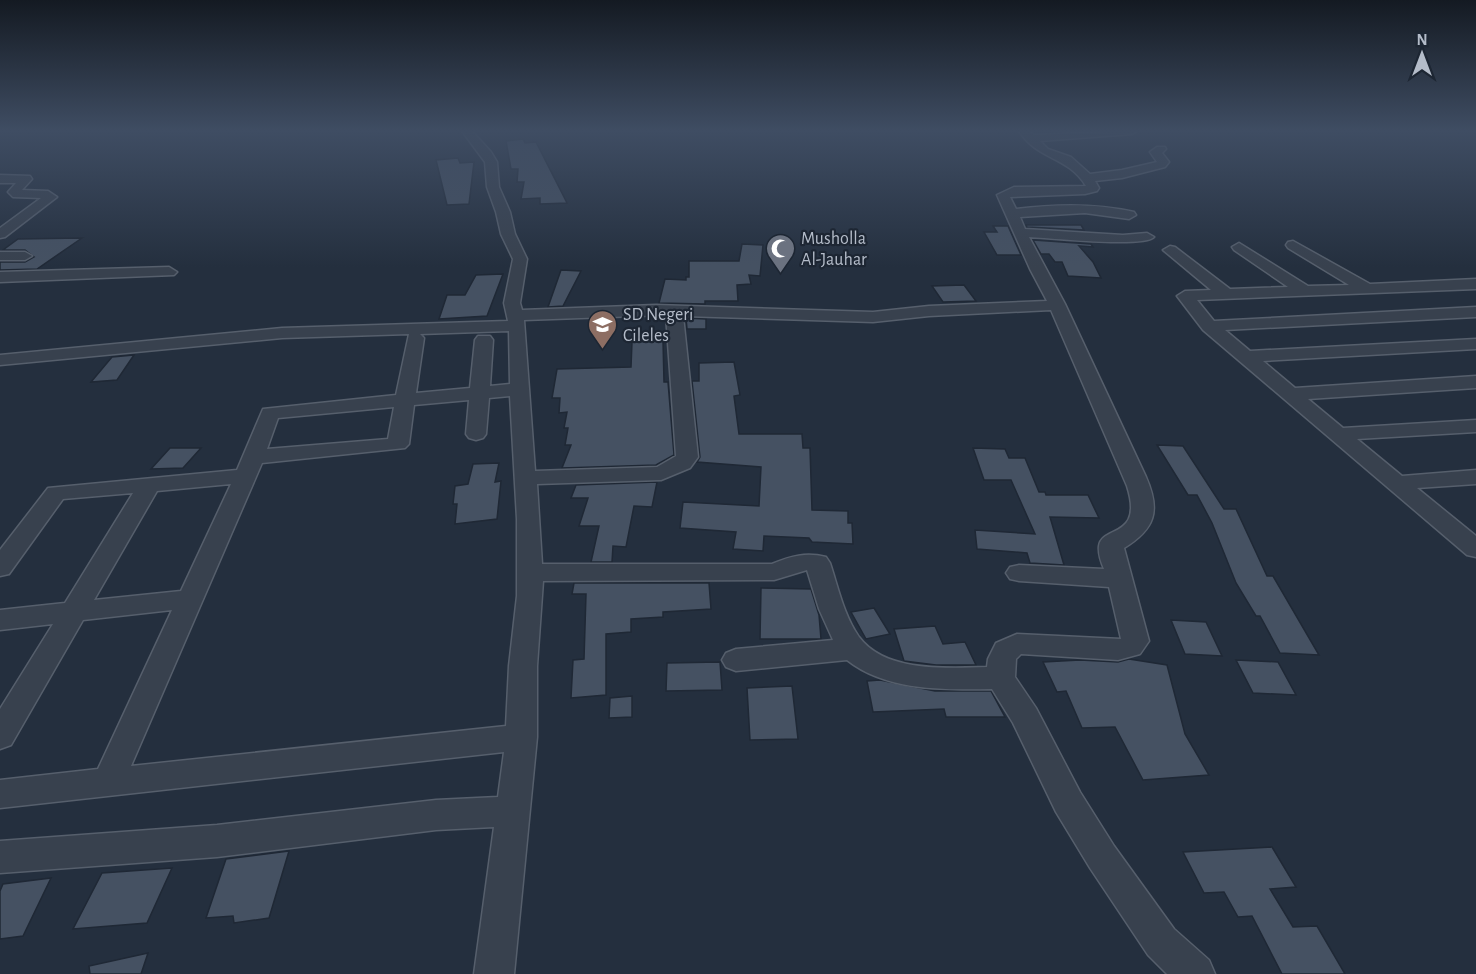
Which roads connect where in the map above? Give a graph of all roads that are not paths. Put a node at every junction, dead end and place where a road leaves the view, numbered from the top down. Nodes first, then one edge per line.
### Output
1 (492, 176) edge
2 (1101, 176) edge
3 (1087, 178) joint
4 (0, 179) edge
5 (1011, 214) junction
6 (1129, 215) dead end
7 (1020, 233) junction
8 (0, 234) edge
9 (1147, 237) dead end
10 (1293, 244) dead end
11 (1239, 247) dead end
12 (1170, 250) dead end
13 (0, 256) edge
14 (26, 256) dead end
15 (169, 272) dead end
16 (0, 277) edge
17 (1476, 284) edge
18 (1364, 287) junction
19 (1403, 287) junction
20 (1303, 290) junction
21 (1226, 294) junction
22 (1057, 304) junction
23 (674, 311) junction
24 (1476, 312) edge
25 (1448, 314) junction
26 (515, 320) junction
27 (1209, 326) junction
28 (1476, 330) edge
29 (415, 338) dead end
30 (484, 340) dead end
31 (1476, 344) edge
32 (1246, 357) junction
33 (0, 360) edge
34 (1476, 382) edge
35 (520, 389) junction
36 (481, 392) junction
37 (1290, 394) junction
38 (405, 400) junction
39 (1476, 426) edge
40 (476, 434) dead end
41 (1339, 434) junction
42 (249, 466) junction
43 (1476, 477) edge
44 (525, 478) junction
45 (1397, 483) junction
46 (149, 485) junction
47 (1472, 542) edge
48 (0, 568) edge
49 (531, 573) junction
50 (1019, 573) dead end
51 (1120, 579) junction
52 (188, 599) junction
53 (74, 612) junction
54 (0, 620) edge
55 (853, 650) junction
56 (736, 660) dead end
57 (1000, 678) junction
58 (0, 736) edge
59 (521, 736) junction
60 (108, 782) junction
61 (0, 794) edge
62 (513, 811) junction
63 (0, 857) edge
64 (494, 974) edge
65 (1196, 974) edge

1 - 26 street
2 - 3 street
3 - 5 street
4 - 8 street
5 - 6 street
5 - 7 street
7 - 9 street
7 - 22 street
10 - 18 street
11 - 20 street
12 - 21 street
13 - 14 street
15 - 16 street
17 - 19 street
18 - 19 street
18 - 20 street
19 - 25 street
20 - 21 street
21 - 27 street
22 - 23 street
22 - 51 street
23 - 26 street
23 - 44 street
24 - 25 street
25 - 27 street
25 - 28 street
26 - 33 street
26 - 35 street
27 - 32 street
29 - 38 street
30 - 36 street
31 - 32 street
32 - 37 street
34 - 37 street
35 - 36 street
35 - 44 street
36 - 38 street
36 - 40 street
37 - 41 street
38 - 42 street
38 - 42 street
39 - 41 street
41 - 45 street
42 - 46 street
42 - 52 street
43 - 45 street
44 - 49 street
45 - 47 street
46 - 48 street
46 - 53 street
49 - 55 street
49 - 59 street
50 - 51 street
51 - 57 street
52 - 53 street
52 - 60 street
53 - 54 street
53 - 58 street
55 - 56 street
55 - 57 street
57 - 65 street
59 - 60 street
59 - 62 street
60 - 61 street
62 - 63 street
62 - 64 street

